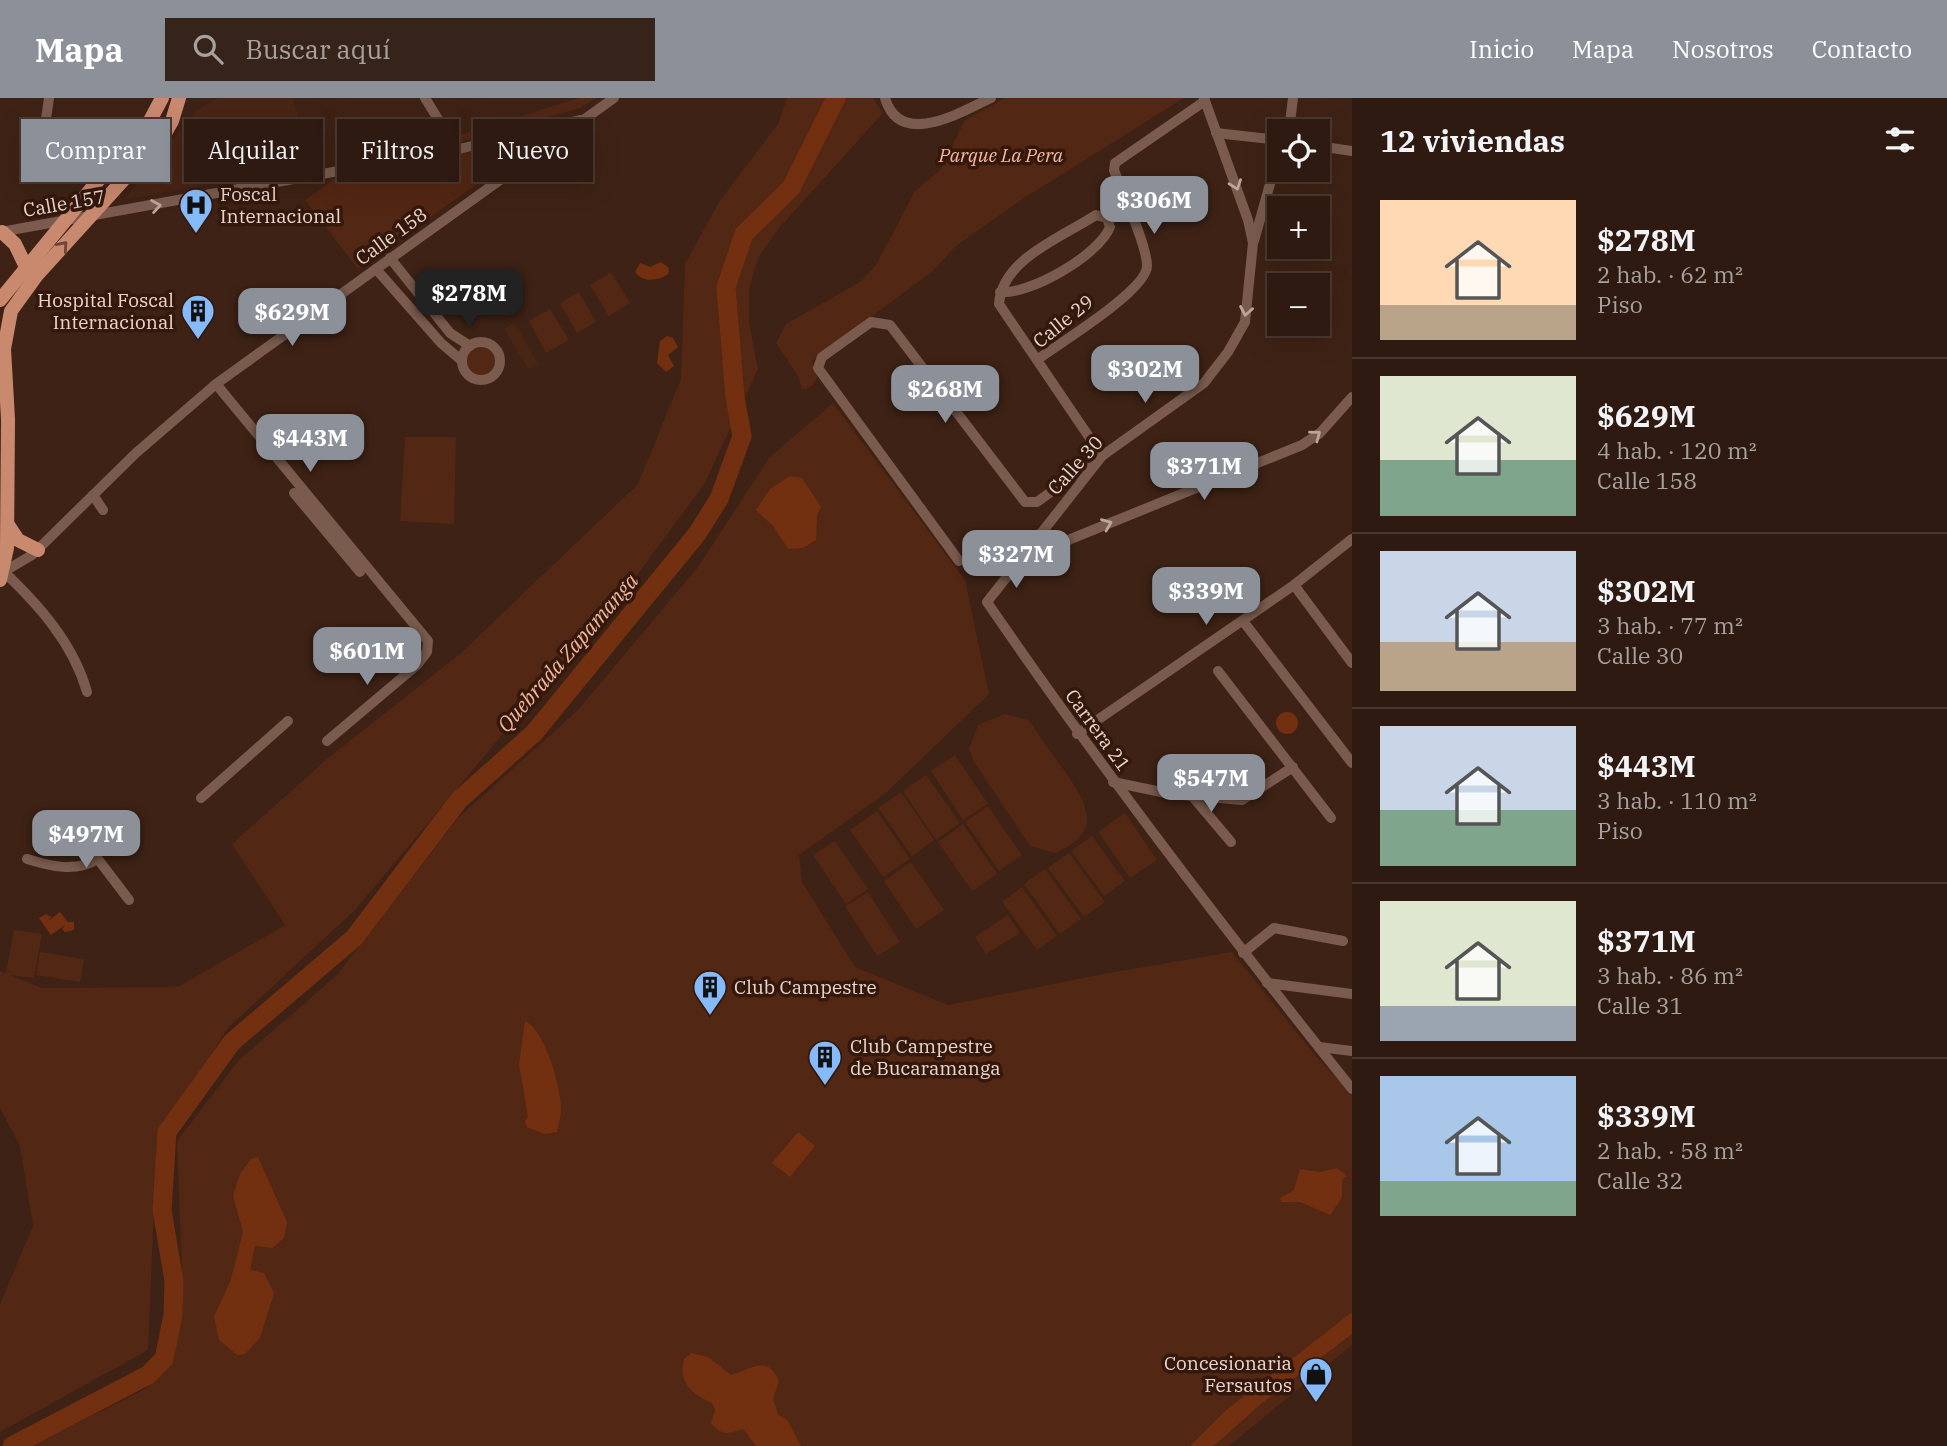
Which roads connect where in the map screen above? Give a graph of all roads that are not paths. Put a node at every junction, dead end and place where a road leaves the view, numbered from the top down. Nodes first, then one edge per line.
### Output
1 (49, 98) edge
2 (162, 98) edge
3 (179, 98) edge
4 (425, 98) edge
5 (614, 98) edge
6 (885, 98) edge
7 (991, 98) edge
8 (1293, 98) edge
9 (1204, 99) edge
10 (46, 119) edge
11 (438, 119) edge
12 (586, 119) edge
13 (1290, 119) edge
14 (1216, 132) junction
15 (1267, 138) edge
16 (473, 146) edge
17 (1330, 148) edge
18 (1352, 151) edge
19 (497, 182) edge
20 (1271, 182) edge
21 (89, 216) junction
22 (66, 220) junction
23 (1, 232) edge
24 (1254, 243) junction
25 (390, 258) junction
26 (26, 267) junction
27 (376, 269) junction
28 (1000, 292) junction
29 (0, 300) edge
30 (470, 346) junction
31 (1038, 359) junction
32 (461, 360) junction
33 (216, 384) junction
34 (1352, 397) edge
35 (1102, 456) junction
36 (1091, 468) junction
37 (294, 493) dead end
38 (93, 495) junction
39 (103, 510) dead end
40 (6, 521) junction
41 (1352, 540) edge
42 (38, 550) junction
43 (1021, 559) junction
44 (959, 561) dead end
45 (1, 574) edge
46 (1294, 585) junction
47 (374, 587) junction
48 (987, 603) joint
49 (1243, 621) junction
50 (1352, 663) edge
51 (1218, 671) dead end
52 (87, 692) dead end
53 (288, 721) dead end
54 (1077, 734) junction
55 (327, 741) dead end
56 (1352, 763) edge
57 (1293, 767) junction
58 (1113, 782) junction
59 (1193, 797) junction
60 (201, 798) dead end
61 (1331, 818) dead end
62 (69, 821) dead end
63 (1231, 842) dead end
64 (27, 859) dead end
65 (97, 859) junction
66 (129, 900) dead end
67 (1343, 941) dead end
68 (1243, 953) junction
69 (1267, 983) junction
70 (1352, 994) edge
71 (1319, 1047) junction
72 (1352, 1051) edge
73 (1352, 1089) edge

1 - 10 street
2 - 22 main road
3 - 21 main road
4 - 11 street
5 - 12 street, Calle 158
6 - 7 street
8 - 13 street
9 - 14 street, Calle 30
9 - 31 street, Calle 29
14 - 15 street
14 -> 24 street, Calle 30
21 -> 16 street, Calle 157
17 - 18 street
19 - 25 street, Calle 158
20 - 24 street
21 - 22 street, Calle 157
40 -> 21 main road
22 - 23 street, Calle 157
22 - 26 main road
23 - 26 main road
24 -> 35 street, Calle 30
25 - 27 street, Calle 158
25 - 30 street
26 - 29 main road
27 - 32 street
27 - 33 street, Calle 158
28 - 28 street
28 - 31 street
30 - 32 street
30 - 32 street
31 - 35 street, Calle 29
33 - 38 street, Calle 158
33 - 47 street
43 -> 34 street
35 - 36 street, Calle 30
36 - 43 street, Calle 30
36 - 44 street
37 - 47 street
38 - 39 street
38 - 42 street, Calle 158
40 - 42 main road
40 - 45 main road
41 - 46 street
42 - 45 street, Calle 158
43 - 48 street, Calle 30
45 - 52 street
46 - 49 street
46 - 50 street
47 - 55 street
48 - 54 street, Carrera 21
49 - 54 street
49 - 56 street
51 - 57 street
53 - 60 street
54 - 58 street, Carrera 21
57 - 59 street
57 - 61 street
58 - 59 street
58 - 68 street, Carrera 21
59 - 63 street
62 - 65 street
64 - 65 street
65 - 66 street
67 - 68 street
68 - 69 street, Carrera 21
69 - 70 street
69 - 71 street, Carrera 21
71 - 72 street
71 - 73 street, Carrera 21

